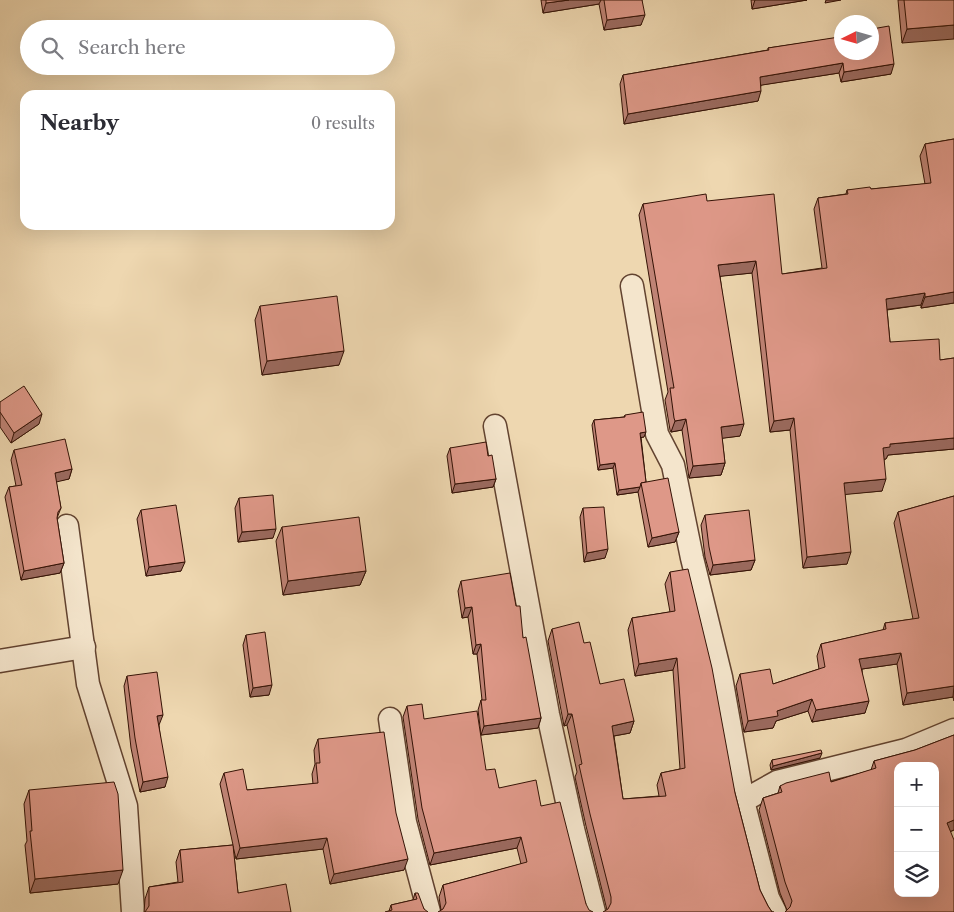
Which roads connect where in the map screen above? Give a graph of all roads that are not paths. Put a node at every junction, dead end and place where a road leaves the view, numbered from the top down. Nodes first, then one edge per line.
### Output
1 (632, 286) dead end
2 (495, 426) dead end
3 (67, 526) dead end
4 (84, 647) junction
5 (0, 661) edge
6 (390, 719) dead end
7 (954, 730) edge
8 (743, 801) junction
9 (133, 912) edge
10 (429, 912) edge
11 (594, 912) edge
12 (775, 912) edge

1 - 8 street
2 - 11 street
3 - 4 street
4 - 5 street
4 - 9 street
6 - 10 street
7 - 8 street
8 - 12 street

